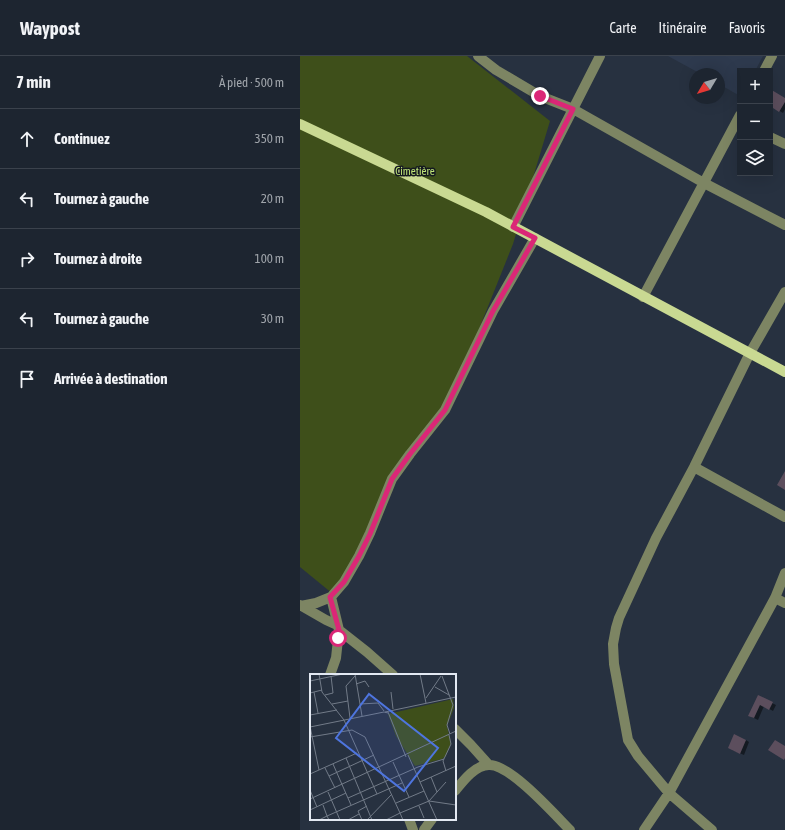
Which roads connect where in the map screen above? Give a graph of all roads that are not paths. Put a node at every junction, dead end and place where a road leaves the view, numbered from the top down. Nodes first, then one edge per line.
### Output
1 (478, 56) edge
2 (600, 56) edge
3 (772, 56) edge
4 (766, 68) edge
5 (573, 109) junction
6 (737, 123) edge
7 (300, 124) edge
8 (773, 138) edge
9 (785, 144) edge
10 (704, 183) junction
11 (785, 226) edge
12 (513, 227) junction
13 (535, 238) junction
14 (785, 292) edge
15 (643, 297) junction
16 (750, 353) junction
17 (785, 372) edge
18 (694, 467) junction
19 (785, 517) edge
20 (785, 573) edge
21 (330, 597) junction
22 (775, 598) junction
23 (785, 603) edge
24 (301, 605) edge
25 (338, 627) junction
26 (330, 674) edge
27 (392, 674) edge
28 (456, 730) edge
29 (489, 765) junction
30 (456, 790) edge
31 (669, 793) junction
32 (410, 820) edge
33 (431, 820) edge
34 (413, 830) edge
35 (424, 830) edge
36 (570, 830) edge
37 (644, 830) edge
38 (712, 830) edge

1 - 5 street
2 - 5 street
3 - 4 street
5 - 10 street
5 - 12 street
6 - 10 street
7 - 12 main road
8 - 9 street
10 - 11 street
10 - 15 street
12 - 13 main road
13 - 15 main road
13 - 21 street
14 - 16 street
15 - 16 main road
16 - 17 main road
16 - 18 street
18 - 19 street
18 - 31 street
20 - 22 street
21 - 24 street
21 - 25 street
22 - 23 street
22 - 31 street
24 - 25 street
25 - 26 street
25 - 27 street
28 - 29 street
29 - 30 street
29 - 36 street
31 - 37 street
31 - 38 street
32 - 34 street
33 - 35 street

